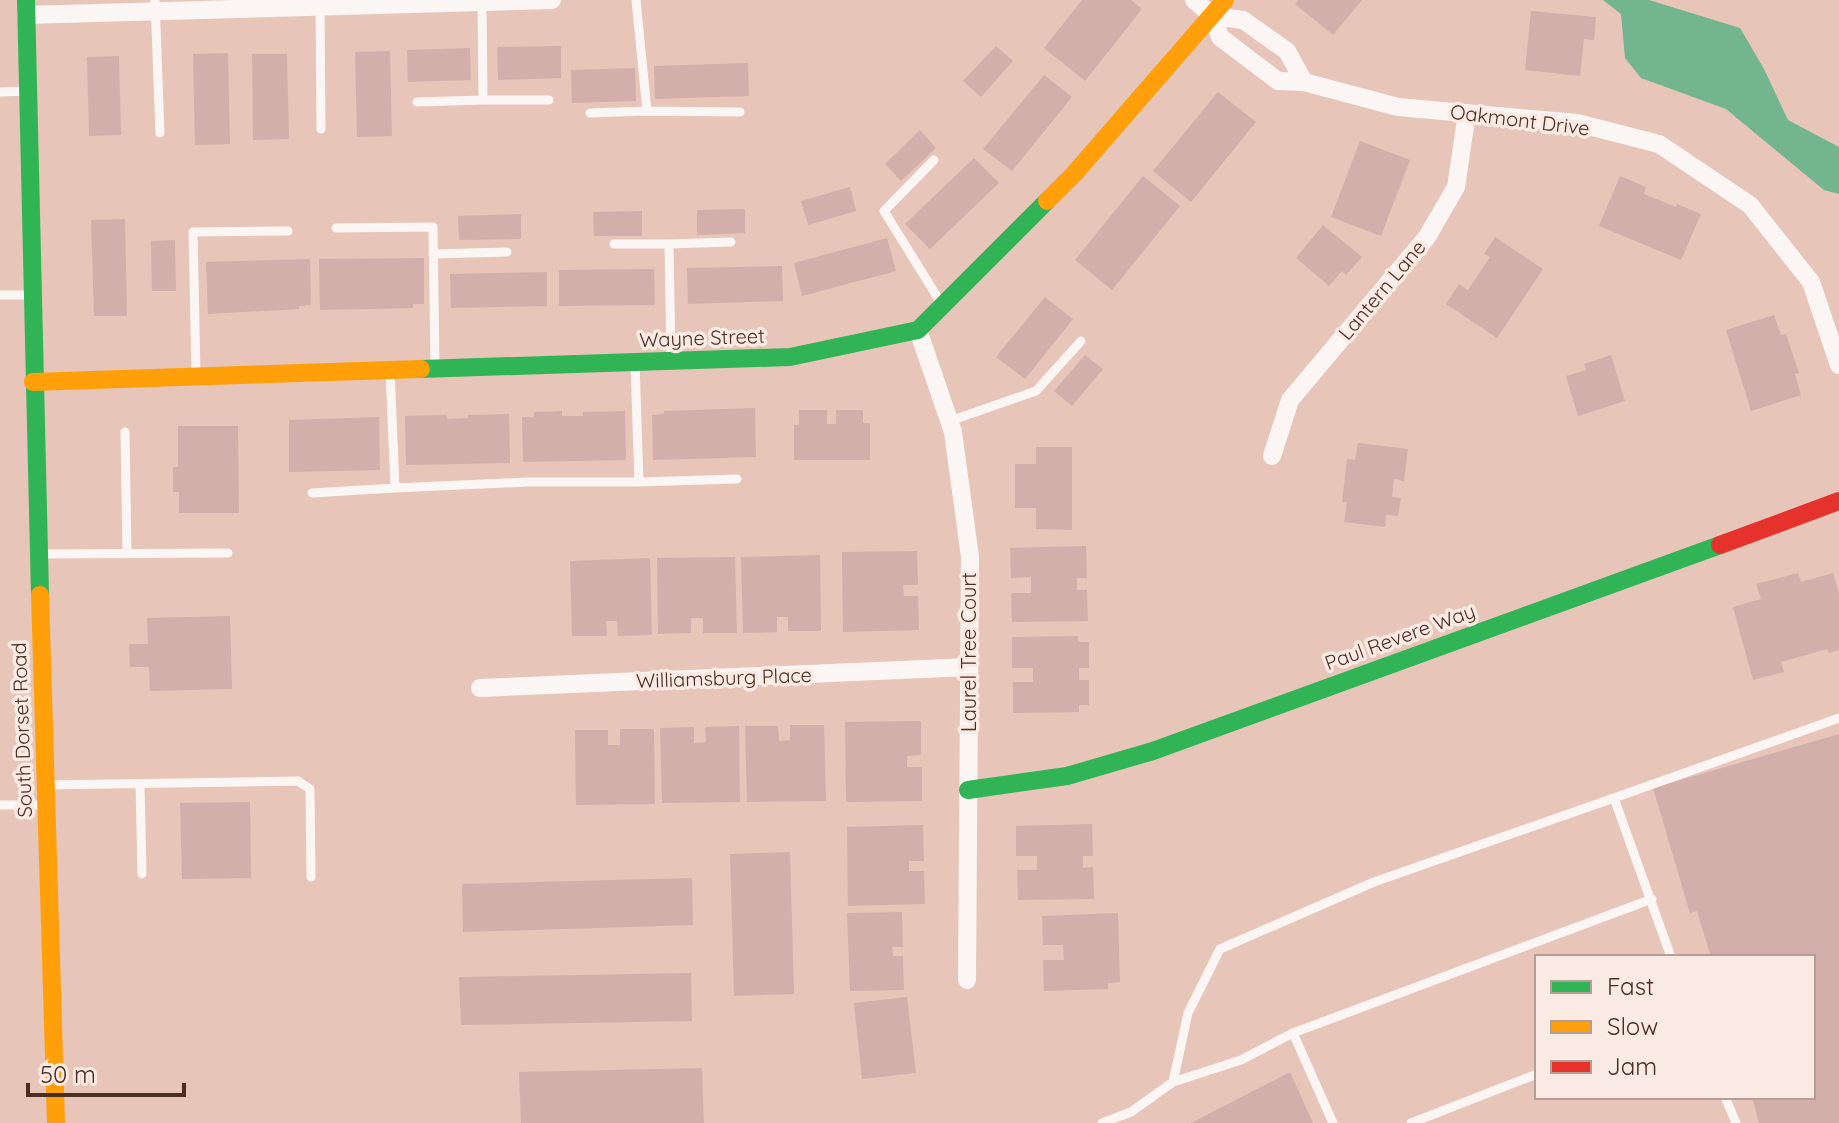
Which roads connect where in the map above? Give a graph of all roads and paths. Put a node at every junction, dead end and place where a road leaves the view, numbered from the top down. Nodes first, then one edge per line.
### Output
1 (552, 0) edge
2 (636, 0) edge
3 (1194, 0) edge
4 (1225, 0) edge
5 (482, 1) edge
6 (320, 3) edge
7 (156, 6) edge
8 (26, 8) edge
9 (1213, 16) junction
10 (1304, 82) junction
11 (28, 91) junction
12 (0, 92) edge
13 (483, 100) junction
14 (549, 100) dead end
15 (417, 102) dead end
16 (647, 111) junction
17 (740, 112) dead end
18 (590, 113) dead end
19 (1467, 113) junction
20 (321, 129) dead end
21 (160, 133) dead end
22 (934, 160) dead end
23 (336, 228) dead end
24 (288, 231) dead end
25 (731, 242) dead end
26 (614, 244) dead end
27 (669, 244) junction
28 (507, 252) dead end
29 (433, 254) junction
30 (0, 295) edge
31 (31, 295) junction
32 (943, 306) junction
33 (918, 330) junction
34 (1081, 341) dead end
35 (671, 361) junction
36 (635, 363) junction
37 (1839, 365) edge
38 (435, 369) junction
39 (390, 370) junction
40 (196, 377) junction
41 (33, 382) junction
42 (950, 421) junction
43 (125, 432) dead end
44 (1272, 456) dead end
45 (737, 479) dead end
46 (639, 482) junction
47 (395, 488) junction
48 (312, 493) dead end
49 (1839, 501) edge
50 (127, 553) junction
51 (228, 553) dead end
52 (38, 554) junction
53 (969, 667) junction
54 (480, 688) dead end
55 (1839, 718) edge
56 (140, 784) junction
57 (46, 785) junction
58 (968, 790) junction
59 (1614, 798) junction
60 (0, 805) edge
61 (46, 805) junction
62 (142, 874) dead end
63 (311, 877) dead end
64 (1652, 899) junction
65 (1670, 955) edge
66 (967, 980) dead end
67 (1293, 1033) junction
68 (1535, 1075) edge
69 (1173, 1082) junction
70 (1726, 1099) edge
71 (56, 1123) edge
72 (1102, 1123) edge
73 (1333, 1123) edge
74 (1411, 1123) edge
75 (1736, 1123) edge

1 - 5 street
2 - 16 lane
3 - 9 street
4 - 9 street
5 - 6 street
5 - 13 lane
6 - 7 street
6 - 20 lane
7 - 8 street
7 - 21 lane
8 - 11 street, South Dorset Road
9 - 10 street
9 - 10 street, Oakmont Drive
9 - 32 street
10 - 19 street, Oakmont Drive
11 - 12 lane
11 - 31 street, South Dorset Road
13 - 14 lane
13 - 15 lane
16 - 17 lane
16 - 18 lane
19 - 37 street, Oakmont Drive
19 - 44 street, Lantern Lane
22 - 32 lane
23 - 29 lane
24 - 40 lane
25 - 27 lane
26 - 27 lane
27 - 35 lane
28 - 29 lane
29 - 38 lane
30 - 31 lane
31 - 41 street, South Dorset Road
32 - 33 street
33 - 35 street, Wayne Street
33 - 42 street, Laurel Tree Court
34 - 42 lane
35 - 36 street, Wayne Street
36 - 38 street, Wayne Street
36 - 46 lane
38 - 39 street, Wayne Street
39 - 40 street, Wayne Street
39 - 47 lane
40 - 41 street, Wayne Street
41 - 52 street, South Dorset Road
42 - 53 street, Laurel Tree Court
43 - 50 lane
45 - 46 lane
46 - 47 lane
47 - 48 lane
49 - 58 street, Paul Revere Way
50 - 51 lane
50 - 52 lane
52 - 57 street, South Dorset Road
53 - 54 street, Williamsburg Place
53 - 58 street, Laurel Tree Court
55 - 59 lane
56 - 57 lane
56 - 62 lane
56 - 63 lane
57 - 61 street, South Dorset Road
58 - 66 street, Laurel Tree Court
59 - 64 lane
59 - 69 lane
60 - 61 lane
61 - 71 street, South Dorset Road
64 - 65 lane
64 - 67 lane
67 - 69 lane
67 - 73 lane
68 - 74 lane
69 - 72 lane
70 - 75 lane

